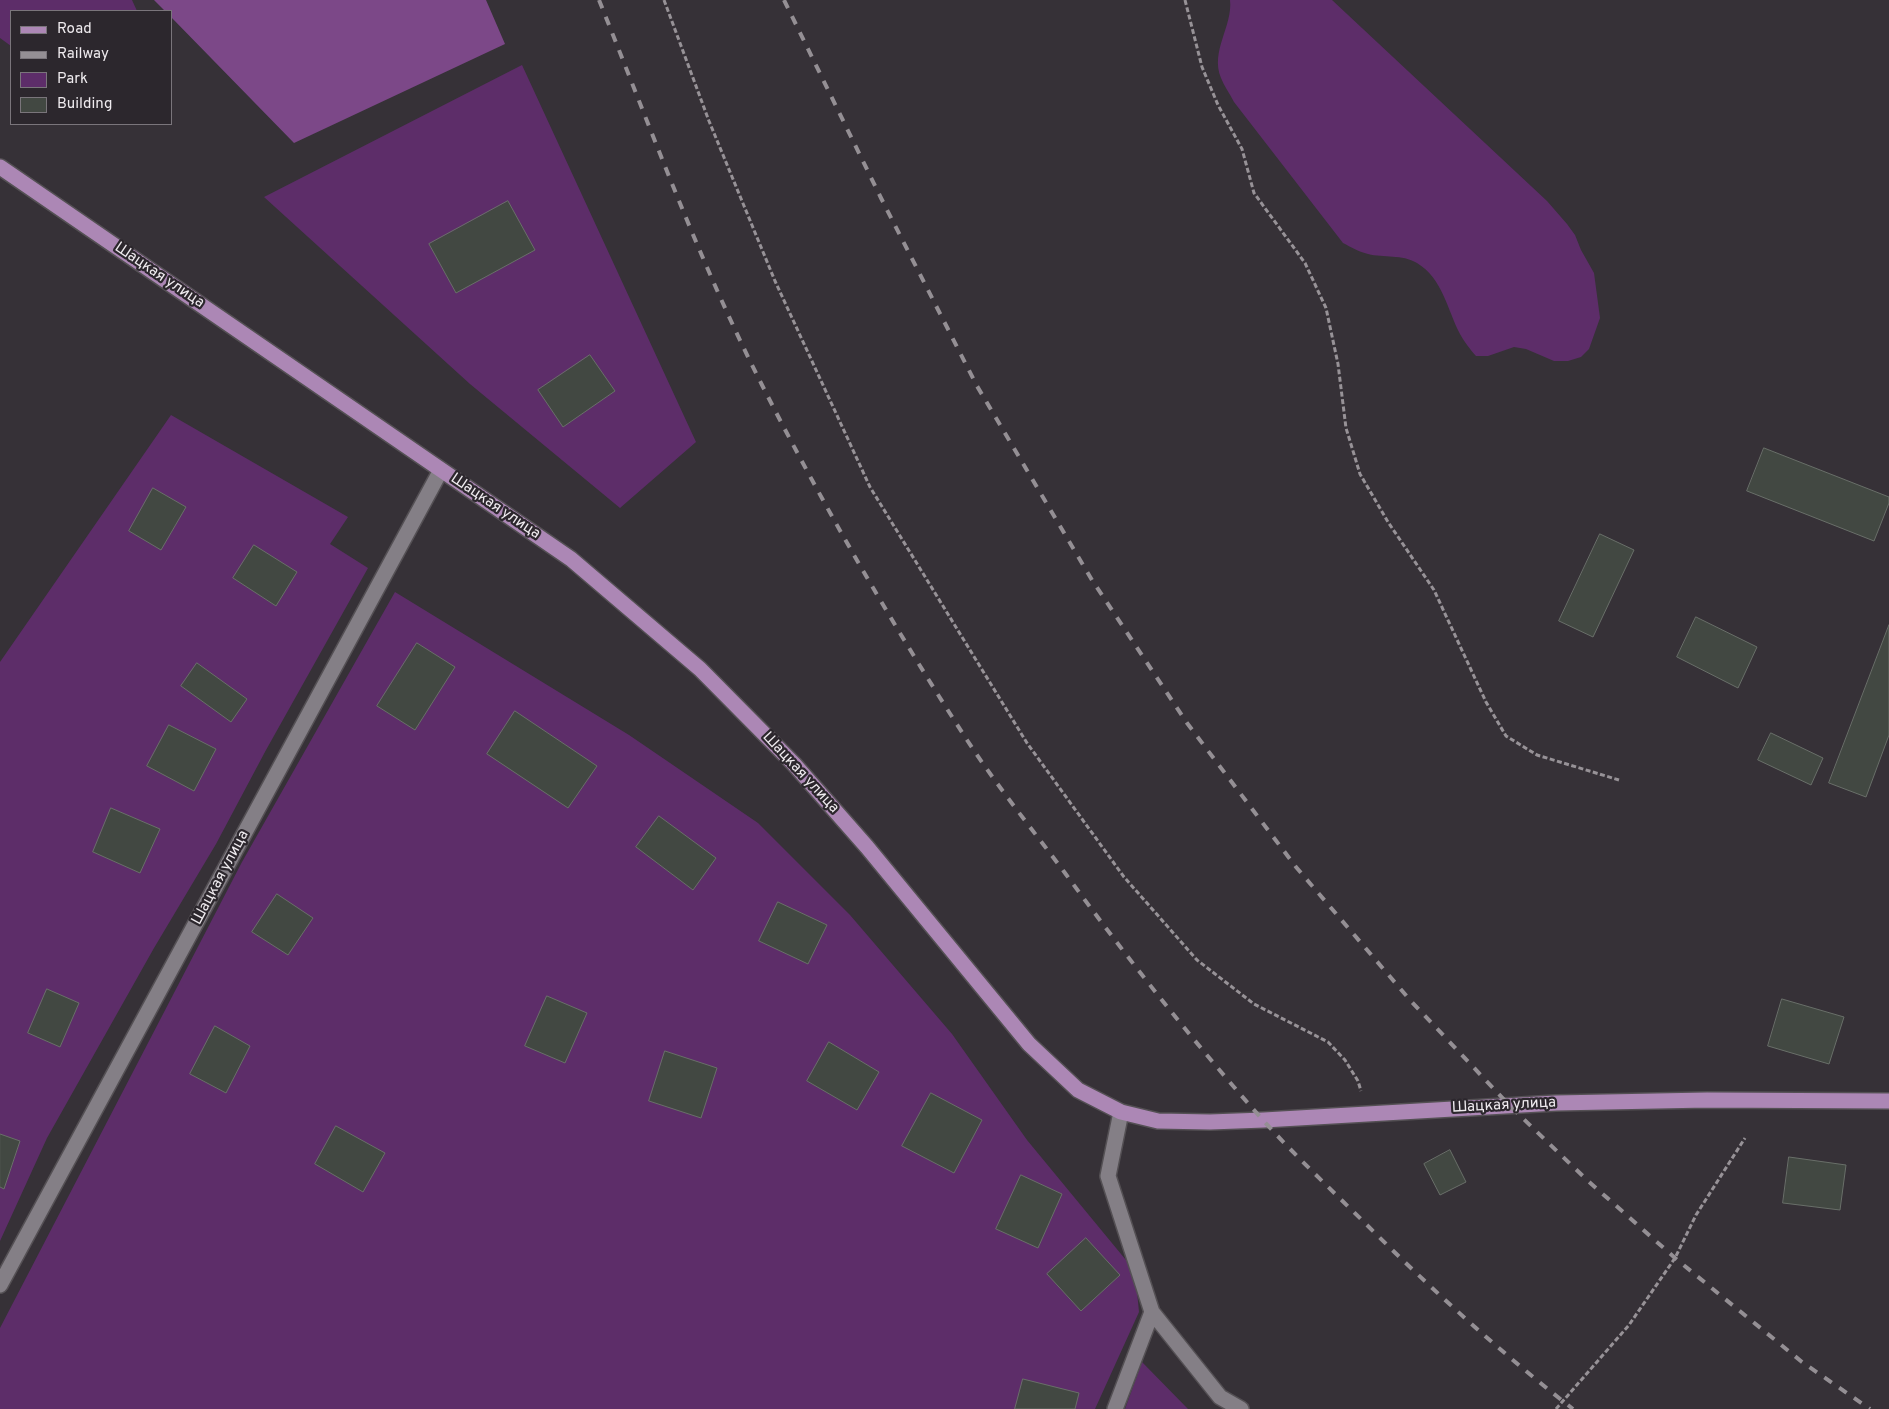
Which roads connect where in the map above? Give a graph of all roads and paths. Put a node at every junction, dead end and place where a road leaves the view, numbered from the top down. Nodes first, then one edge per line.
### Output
1 (664, 0) edge
2 (1185, 0) edge
3 (0, 167) edge
4 (441, 470) junction
5 (1619, 780) dead end
6 (1889, 1101) edge
7 (1121, 1112) junction
8 (1368, 1113) junction
9 (1745, 1138) dead end
10 (0, 1285) edge
11 (1152, 1312) junction
12 (1115, 1409) edge
13 (1241, 1409) edge
14 (1556, 1409) edge

1 - 8 path
2 - 5 path
3 - 4 main road, Шацкая улица
4 - 7 main road, Шацкая улица
4 - 10 street, Шацкая улица
6 - 8 main road, Шацкая улица
7 - 8 main road, Шацкая улица
7 - 11 street
9 - 14 path
11 - 12 street
11 - 13 street

